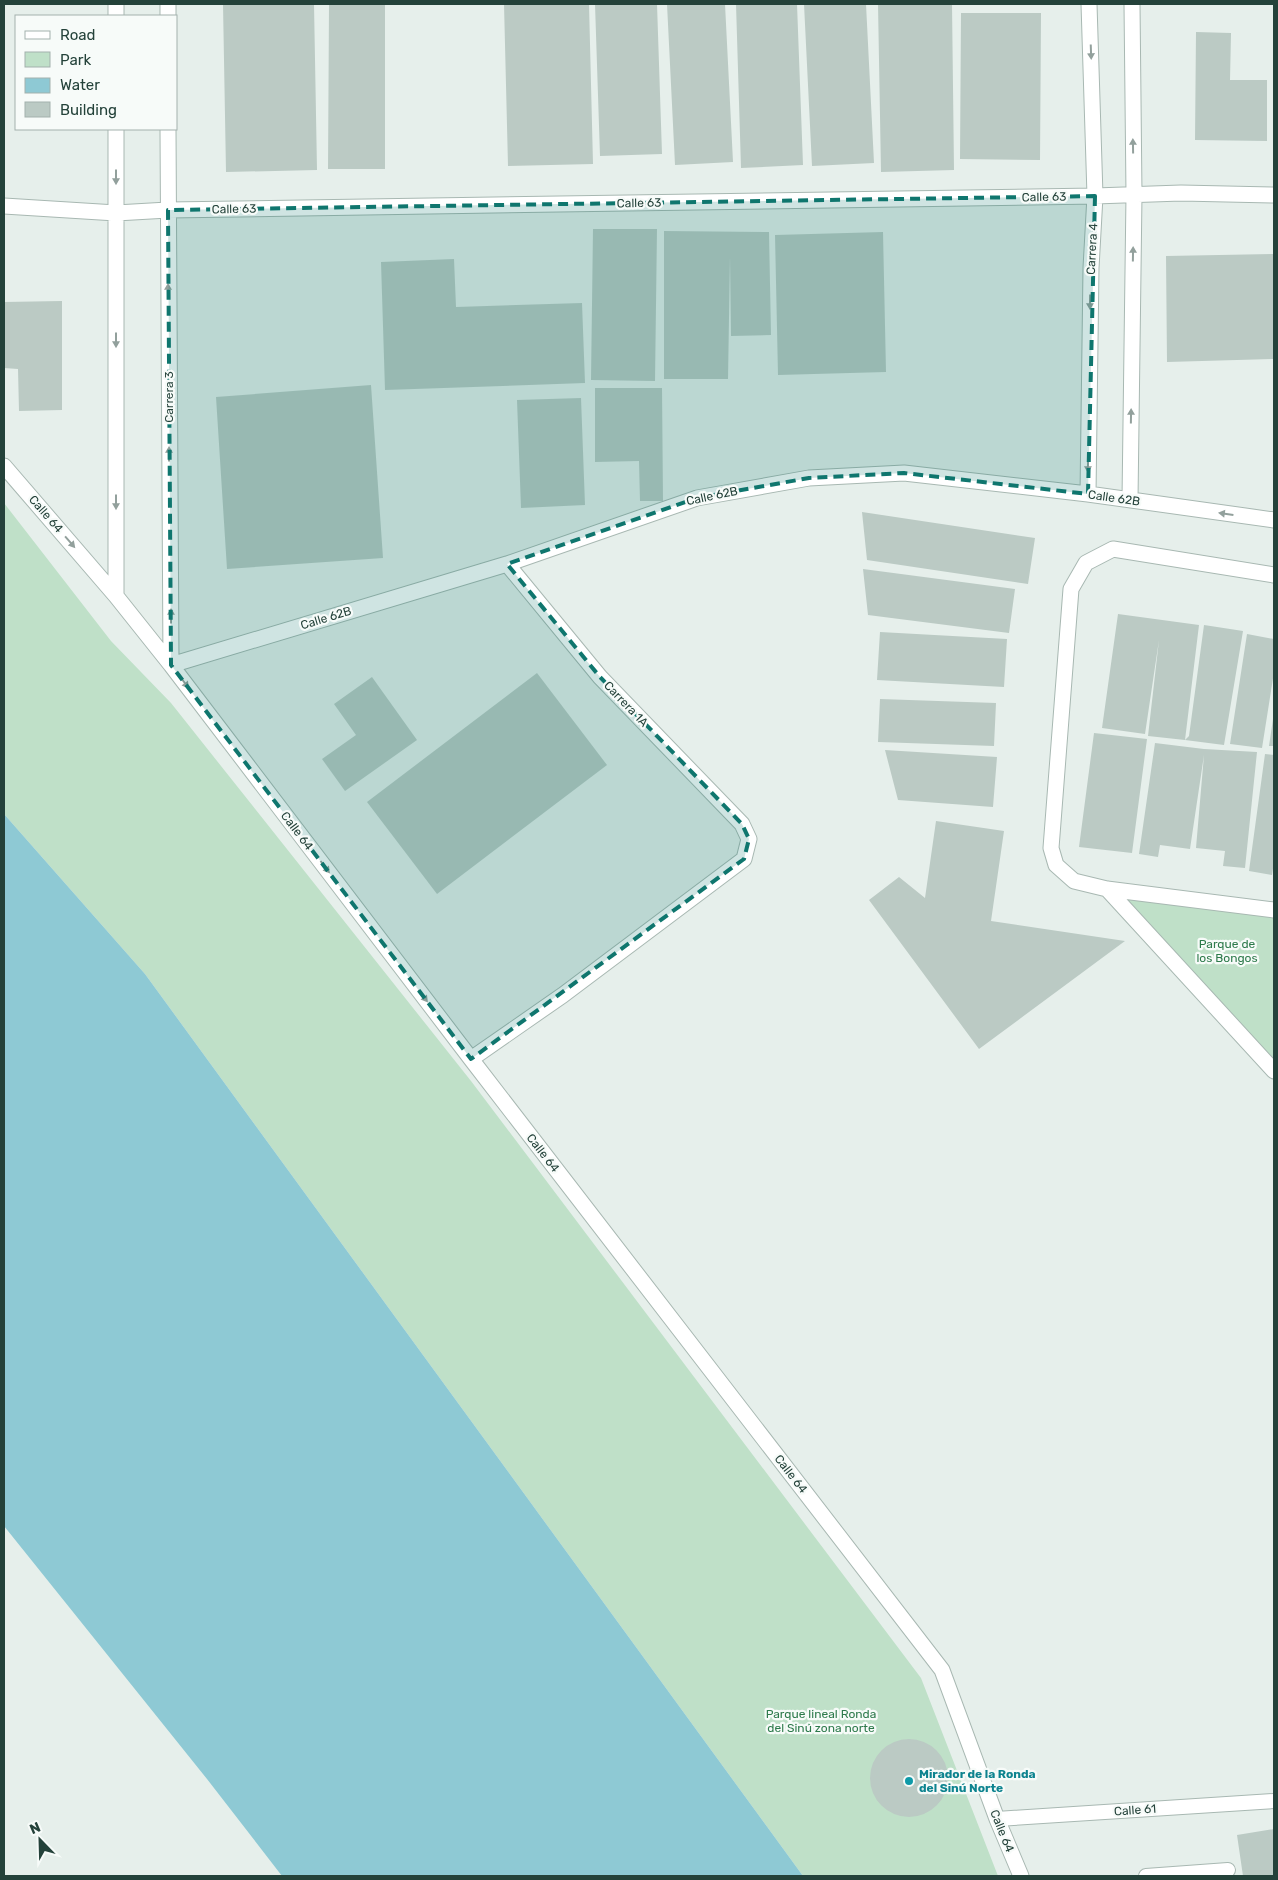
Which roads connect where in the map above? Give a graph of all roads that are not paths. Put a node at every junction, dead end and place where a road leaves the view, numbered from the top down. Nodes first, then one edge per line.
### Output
1 (1089, 4) edge
2 (1132, 4) edge
3 (116, 130) edge
4 (168, 130) edge
5 (1134, 195) junction
6 (1274, 195) edge
7 (1095, 196) junction
8 (4, 206) edge
9 (168, 210) junction
10 (116, 213) junction
11 (4, 466) edge
12 (1088, 494) junction
13 (1130, 500) junction
14 (1274, 520) edge
15 (507, 564) junction
16 (1274, 575) edge
17 (116, 596) junction
18 (171, 665) junction
19 (1107, 889) junction
20 (1274, 910) edge
21 (471, 1059) junction
22 (1274, 1071) edge
23 (1274, 1801) edge
24 (997, 1819) junction
25 (1228, 1870) dead end
26 (1021, 1876) edge
27 (1146, 1876) edge

1 -> 7 street, Carrera 4
5 -> 2 street
3 -> 10 street
4 - 9 street, Carrera 3
5 - 6 street, Calle 63
5 - 7 street, Calle 63
13 -> 5 street
7 - 9 street, Calle 63
7 -> 12 street, Carrera 4
8 - 10 street, Calle 63
9 - 10 street, Calle 63
18 -> 9 street, Carrera 3
10 -> 17 street
11 -> 17 street, Calle 64
12 - 13 street, Calle 62B
12 - 15 street, Calle 62B
14 -> 13 street, Calle 62B
15 - 18 street, Calle 62B
15 - 21 street, Carrera 1A
16 - 19 street
17 - 18 street, Calle 64
18 -> 21 street, Calle 64
19 - 20 street
19 - 22 street
21 - 24 street, Calle 64
23 - 24 lane, Calle 61
24 - 26 street, Calle 64
25 - 27 lane

